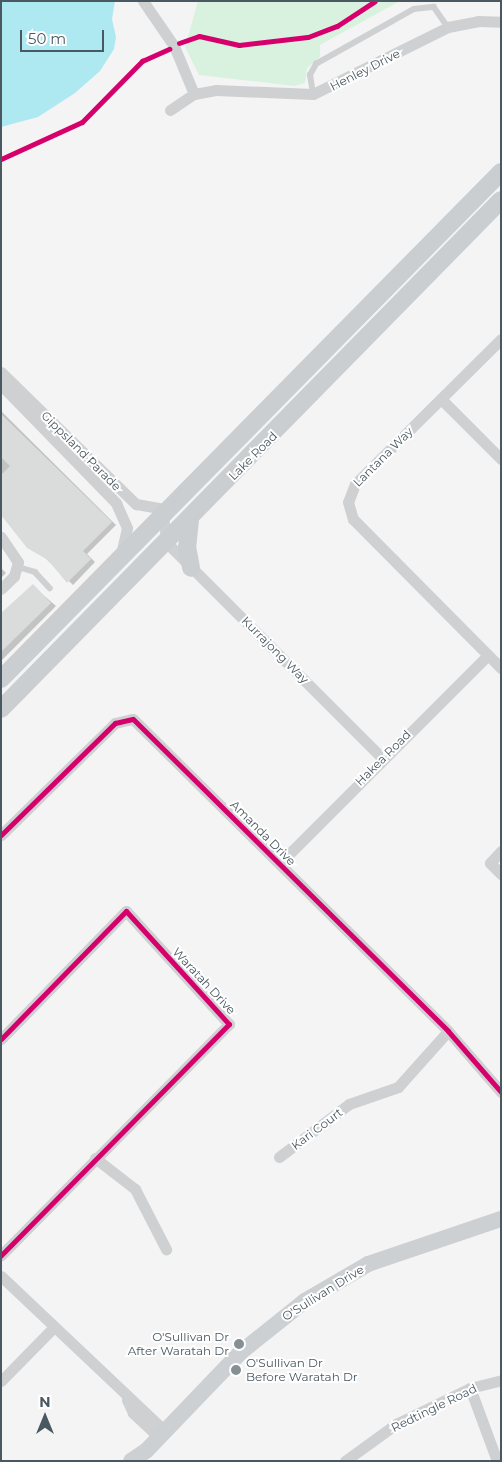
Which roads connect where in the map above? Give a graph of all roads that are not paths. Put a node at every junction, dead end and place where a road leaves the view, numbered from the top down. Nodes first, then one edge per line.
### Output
1 (145, 4) edge
2 (501, 22) edge
3 (448, 27) junction
4 (194, 94) junction
5 (313, 94) junction
6 (170, 110) dead end
7 (501, 172) edge
8 (501, 200) edge
9 (501, 339) edge
10 (1, 372) edge
11 (1, 385) edge
12 (441, 399) junction
13 (501, 459) edge
14 (166, 513) junction
15 (190, 520) junction
16 (1, 537) edge
17 (167, 543) junction
18 (126, 551) junction
19 (18, 567) junction
20 (191, 568) junction
21 (50, 588) dead end
22 (1, 589) edge
23 (488, 655) junction
24 (501, 668) edge
25 (1, 680) edge
26 (1, 709) edge
27 (382, 758) junction
28 (1, 835) edge
29 (501, 851) edge
30 (280, 863) junction
31 (501, 874) edge
32 (448, 1031) junction
33 (1, 1039) edge
34 (501, 1092) edge
35 (279, 1157) dead end
36 (95, 1158) junction
37 (499, 1221) edge
38 (166, 1249) dead end
39 (1, 1255) edge
40 (1, 1276) edge
41 (53, 1328) junction
42 (1, 1380) edge
43 (501, 1380) edge
44 (470, 1388) junction
45 (157, 1430) junction
46 (130, 1461) edge
47 (345, 1461) edge
48 (497, 1461) edge

1 - 4 street
2 - 3 street, Henley Drive
3 - 5 street, Henley Drive
3 - 5 lane
4 - 5 street, Henley Drive
4 - 6 street, Henley Drive
7 - 14 main road, Lake Road
8 - 15 main road, Lake Road
9 - 12 street, Lantana Way
10 - 14 street, Gippsland Parade
11 - 18 street, Gippsland Parade
12 - 13 street
12 - 23 street, Lantana Way
14 - 17 street
14 - 18 main road, Lake Road
15 - 17 main road, Lake Road
15 - 20 main road
16 - 19 street
17 - 18 street
17 - 20 street, Kurrajong Way
17 - 26 main road, Lake Road
18 - 25 main road, Lake Road
19 - 21 lane
19 - 22 street
20 - 27 street, Kurrajong Way
23 - 24 street, Lantana Way
23 - 27 street, Hakea Road
27 - 30 street, Hakea Road
28 - 30 street, Amanda Drive
29 - 31 street
30 - 32 street, Amanda Drive
32 - 34 street, Amanda Drive
32 - 35 street, Kari Court
33 - 36 street, Waratah Drive
36 - 38 street
36 - 39 street, Waratah Drive
37 - 45 street, O'Sullivan Drive
40 - 41 street
41 - 42 street
41 - 45 street
43 - 44 street, Redtingle Road
44 - 47 street, Redtingle Road
44 - 48 street
45 - 46 street, O'Sullivan Drive

